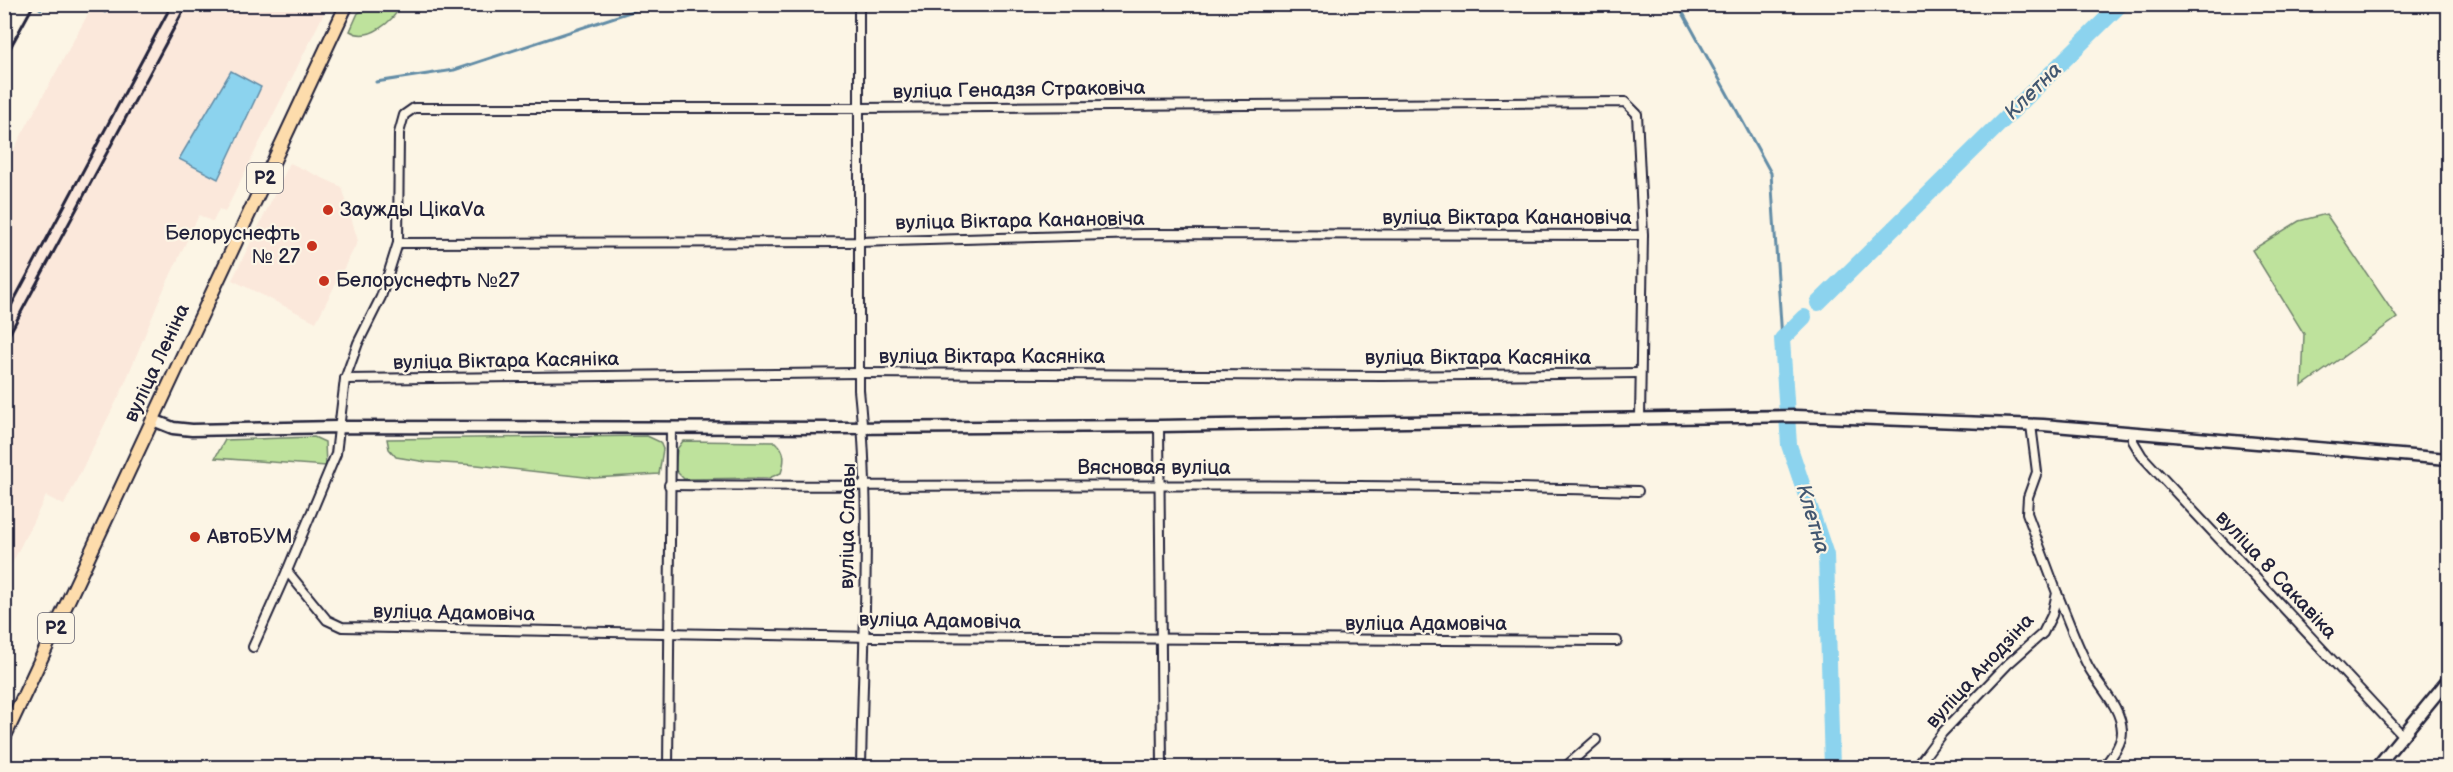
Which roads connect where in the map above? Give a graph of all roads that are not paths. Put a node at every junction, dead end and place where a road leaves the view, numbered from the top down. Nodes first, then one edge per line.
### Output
1 (347, 4) edge
2 (859, 4) edge
3 (860, 108) junction
4 (1643, 235) junction
5 (858, 242) junction
6 (398, 243) junction
7 (859, 373) junction
8 (1640, 373) junction
9 (345, 379) junction
10 (1640, 418) junction
11 (153, 420) junction
12 (2031, 425) junction
13 (338, 426) junction
14 (1159, 426) junction
15 (671, 428) junction
16 (864, 428) junction
17 (2133, 433) junction
18 (2448, 459) edge
19 (1160, 484) junction
20 (669, 485) junction
21 (866, 487) junction
22 (1638, 491) dead end
23 (287, 571) junction
24 (2057, 592) junction
25 (670, 633) junction
26 (863, 636) junction
27 (1161, 639) junction
28 (1617, 641) dead end
29 (253, 647) dead end
30 (2448, 680) edge
31 (2403, 736) junction
32 (4, 738) edge
33 (1596, 740) dead end
34 (668, 768) edge
35 (861, 768) edge
36 (1162, 768) edge
37 (1564, 768) edge
38 (1916, 768) edge
39 (2103, 768) edge
40 (2376, 768) edge

1 - 11 main road, вуліца Леніна / Р2
2 - 3 street, вуліца Славы
3 - 4 street, вуліца Генадзя Страковіча
3 - 5 street, вуліца Славы
3 - 6 street, вуліца Генадзя Страковіча
4 - 5 street, вуліца Віктара Канановіча
4 - 8 street
5 - 6 street, вуліца Віктара Канановіча
5 - 7 street, вуліца Славы
6 - 9 street
7 - 8 street, вуліца Віктара Касяніка
7 - 9 street, вуліца Віктара Касяніка
7 - 16 street, вуліца Славы
8 - 10 street
9 - 13 street
10 - 12 street
10 - 14 street
11 - 13 street
11 - 32 main road, вуліца Леніна / Р2
12 - 17 street
12 - 24 street
13 - 15 street
13 - 23 street
14 - 16 street
14 - 19 street
15 - 16 street
15 - 20 street
16 - 21 street, вуліца Славы
17 - 18 street
17 - 31 street, вуліца 8 Сакавіка
19 - 21 street, Вясновая вуліца
19 - 22 street, Вясновая вуліца
19 - 27 street
20 - 21 street, Вясновая вуліца
20 - 25 street
21 - 26 street, вуліца Славы
23 - 25 street, вуліца Адамовіча
23 - 29 street
24 - 38 street, вуліца Анодзіна
24 - 39 street
25 - 26 street, вуліца Адамовіча
25 - 34 street
26 - 27 street, вуліца Адамовіча
26 - 35 street, вуліца Славы
27 - 28 street, вуліца Адамовіча
27 - 36 street
30 - 31 street
31 - 40 street
33 - 37 street

